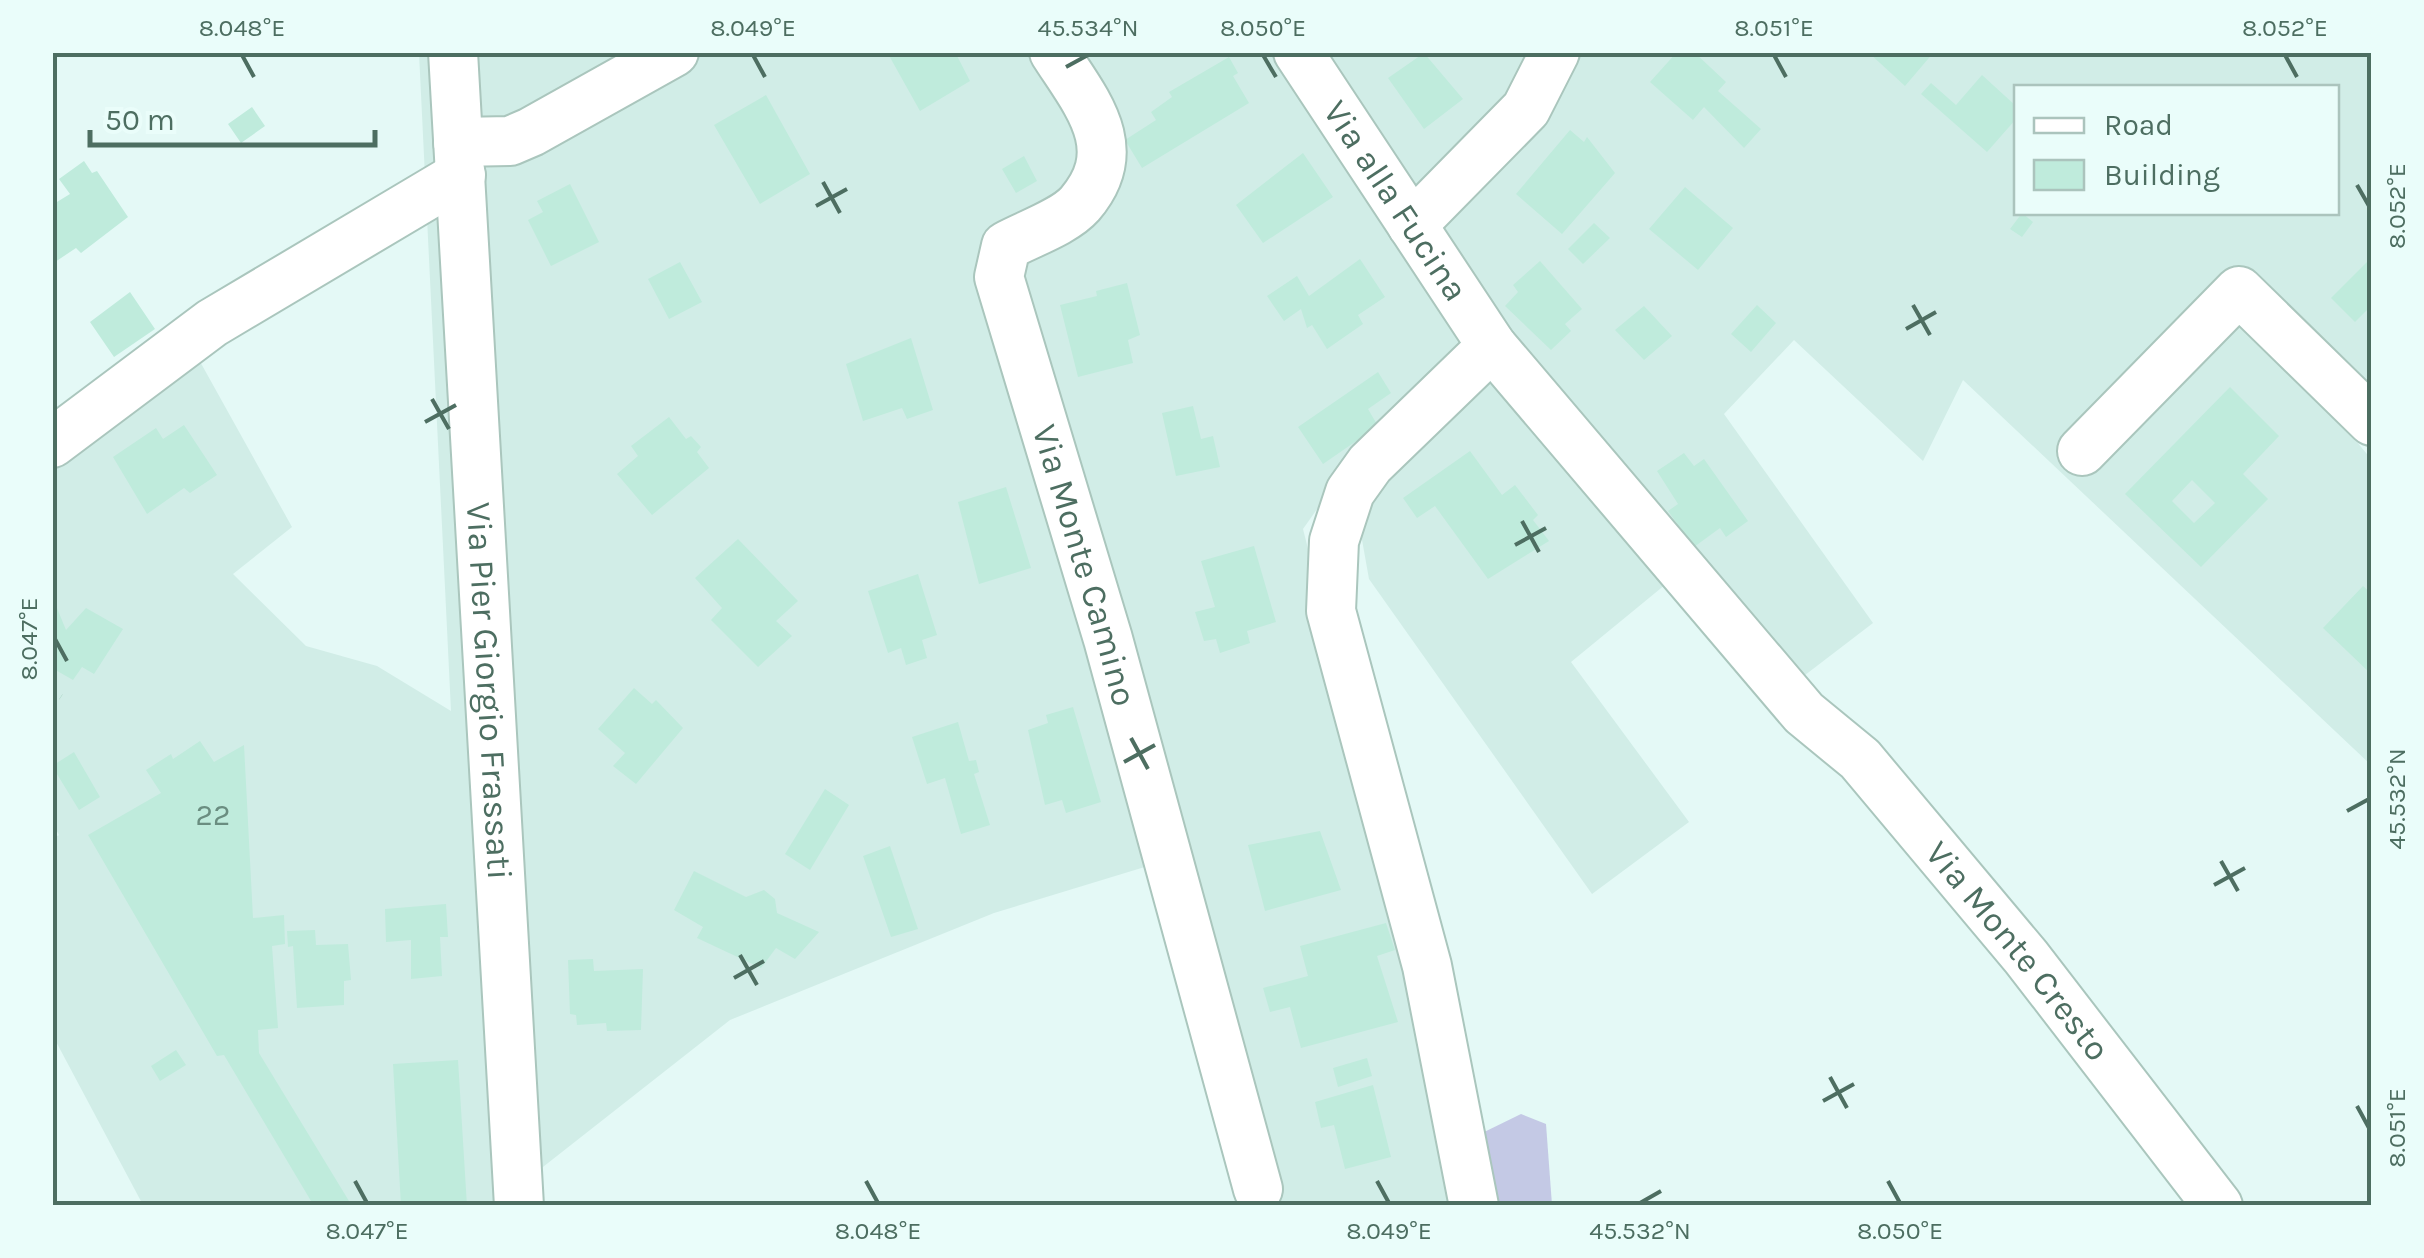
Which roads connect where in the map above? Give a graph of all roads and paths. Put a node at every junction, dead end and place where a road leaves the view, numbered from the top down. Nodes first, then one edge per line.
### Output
1 (453, 52) edge
2 (674, 52) edge
3 (1054, 52) edge
4 (1298, 52) edge
5 (1556, 52) edge
6 (460, 158) junction
7 (1412, 225) junction
8 (1492, 346) junction
9 (2372, 422) edge
10 (52, 443) edge
11 (2082, 451) dead end
12 (52, 692) edge
13 (60, 697) dead end
14 (1804, 713) joint
15 (1258, 1189) dead end
16 (519, 1206) edge
17 (1474, 1206) edge
18 (2218, 1206) edge

1 - 6 street, Via Pier Giorgio Frassati
2 - 6 street
3 - 15 street, Via Monte Camino
4 - 7 street, Via alla Fucina
5 - 7 street
6 - 10 street
6 - 16 street, Via Pier Giorgio Frassati
7 - 8 street, Via alla Fucina
8 - 14 street, Via alla Fucina
8 - 17 street
9 - 11 street
12 - 13 path
14 - 18 street, Via Monte Cresto

